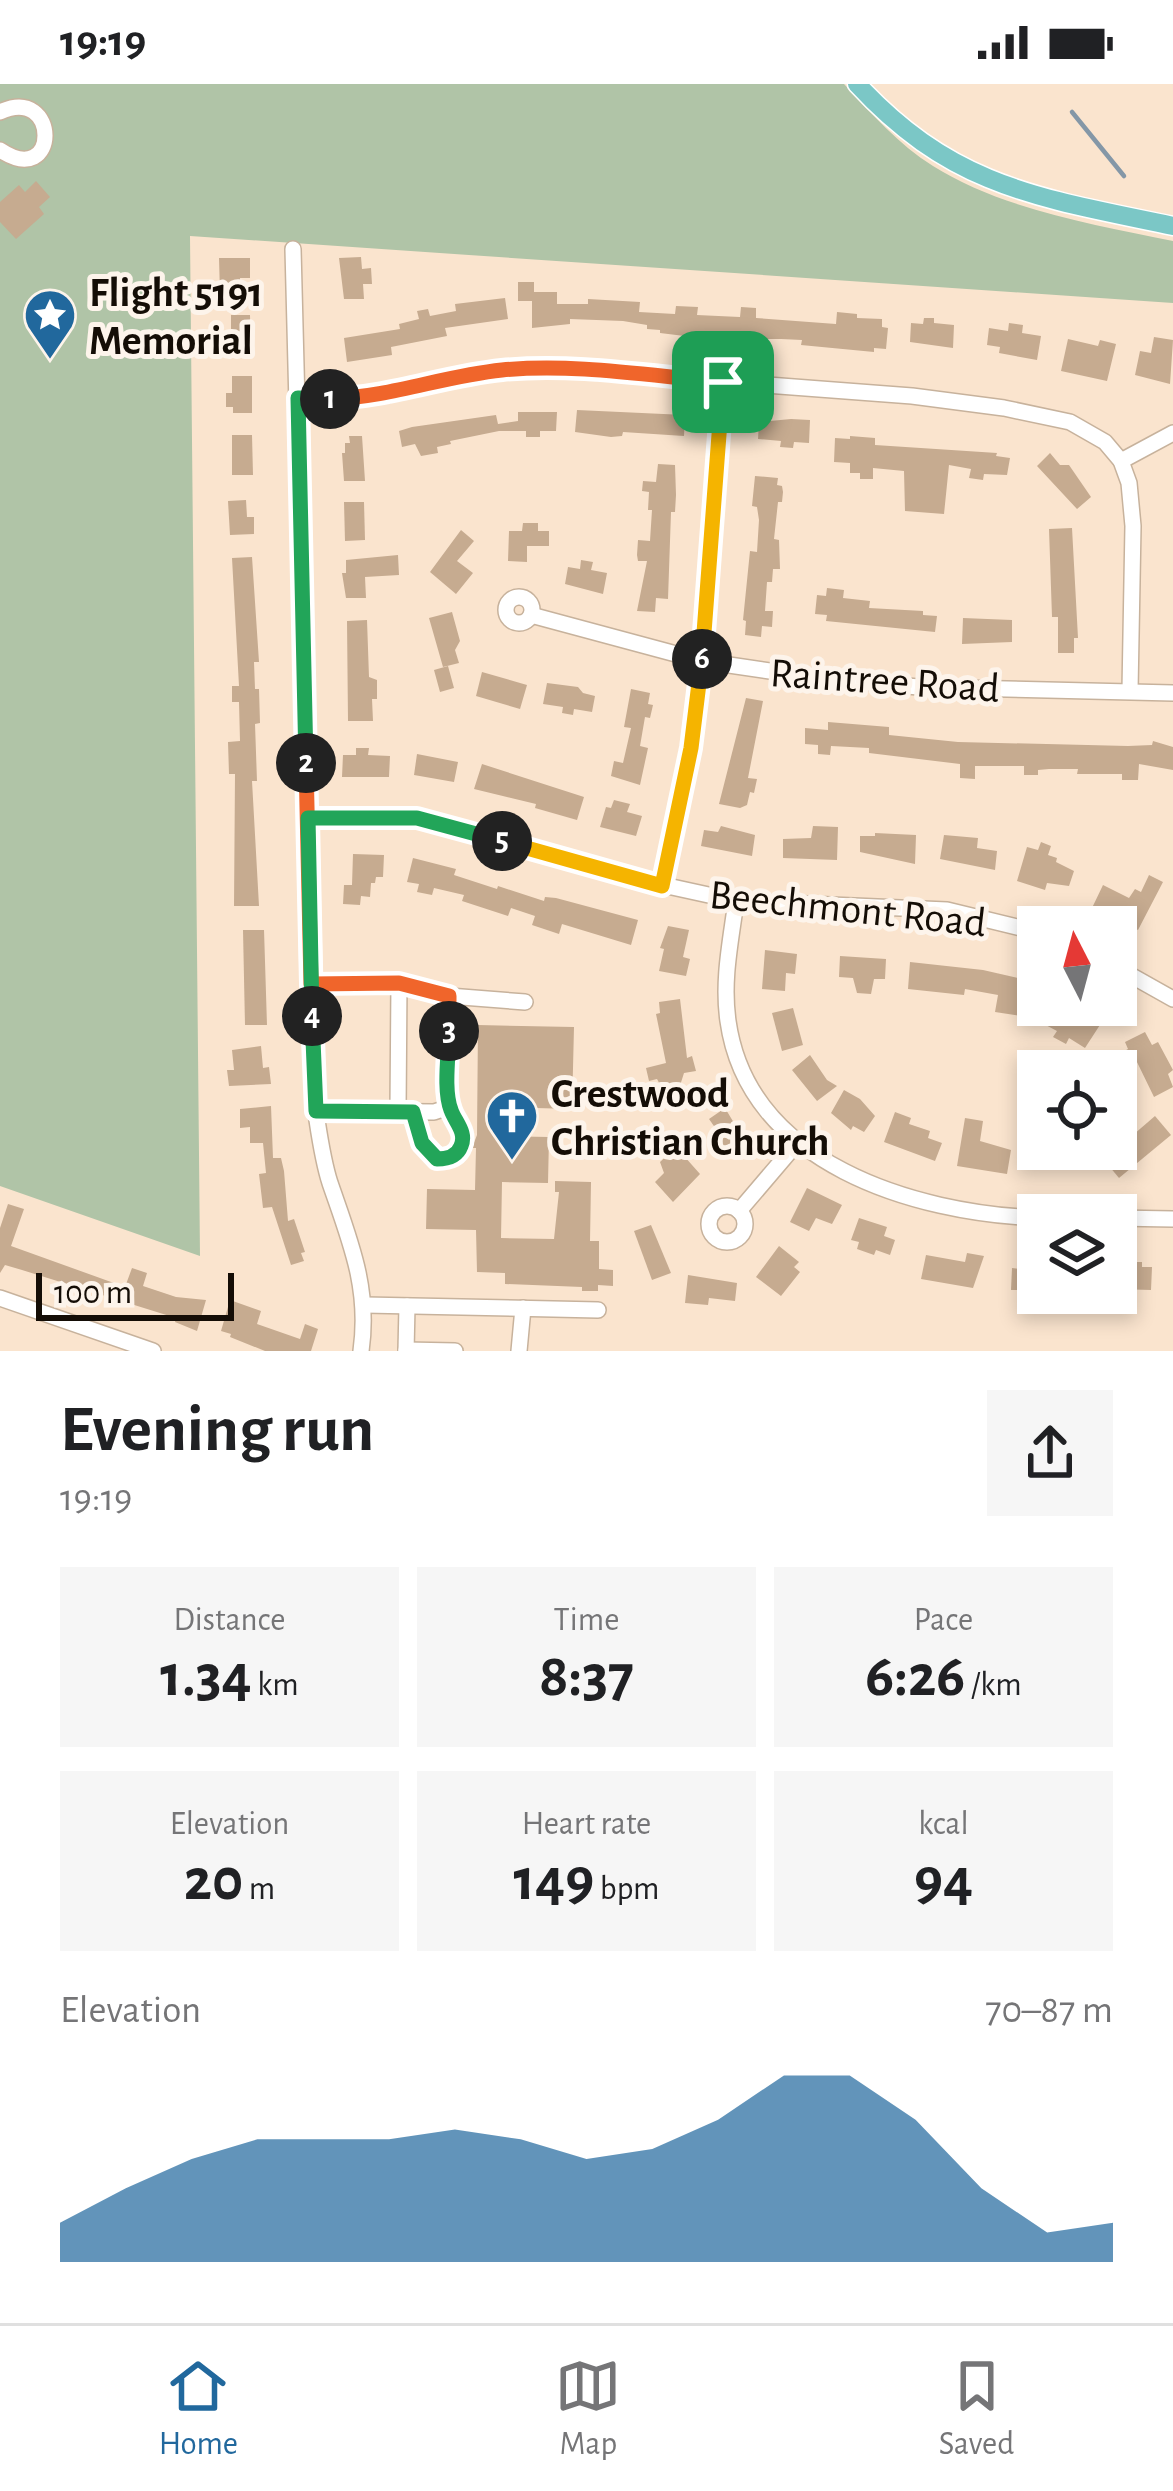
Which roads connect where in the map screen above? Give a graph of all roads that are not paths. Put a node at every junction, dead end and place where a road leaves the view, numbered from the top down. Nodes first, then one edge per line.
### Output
1 (19, 84) edge
2 (30, 84) edge
3 (856, 84) edge
4 (874, 84) edge
5 (14, 107) edge
6 (894, 119) junction
7 (0, 150) edge
8 (1173, 226) edge
9 (292, 249) dead end
10 (723, 382) junction
11 (298, 398) junction
12 (1173, 433) edge
13 (1121, 460) junction
14 (531, 615) dead end
15 (702, 662) junction
16 (1130, 690) junction
17 (1173, 693) edge
18 (308, 818) junction
19 (662, 886) junction
20 (736, 901) junction
21 (1017, 927) edge
22 (1137, 979) edge
23 (399, 983) junction
24 (311, 984) junction
25 (449, 996) junction
26 (1173, 999) edge
27 (525, 1002) dead end
28 (449, 1107) junction
29 (316, 1111) junction
30 (405, 1112) junction
31 (797, 1143) junction
32 (739, 1211) dead end
33 (1017, 1216) edge
34 (1137, 1218) edge
35 (1173, 1219) edge
36 (0, 1298) edge
37 (365, 1305) junction
38 (407, 1306) junction
39 (523, 1308) junction
40 (598, 1310) dead end
41 (406, 1350) edge
42 (153, 1351) edge
43 (361, 1351) edge
44 (455, 1351) edge
45 (519, 1351) edge

1 - 5 street
2 - 5 street
3 - 6 main road
4 - 6 main road
5 - 7 street
6 - 8 main road
9 - 11 street
10 - 11 street
10 - 13 street
10 - 15 street
11 - 18 street
12 - 13 street
13 - 16 street
14 - 15 street, Raintree Road
15 - 16 street, Raintree Road
15 - 19 street
16 - 17 street, Raintree Road
18 - 19 street, Beechmont Road
18 - 24 street
19 - 20 street, Beechmont Road
20 - 21 street, Beechmont Road
20 - 31 street
22 - 26 street
23 - 24 street
23 - 25 street
23 - 30 street
24 - 29 street
25 - 27 street
25 - 28 street
28 - 30 street
28 - 30 street
29 - 30 street
29 - 37 street
31 - 32 street
31 - 33 street
34 - 35 street
36 - 42 street
37 - 38 street
37 - 43 street
38 - 39 street
38 - 41 street
39 - 40 street
39 - 45 street
41 - 44 street

